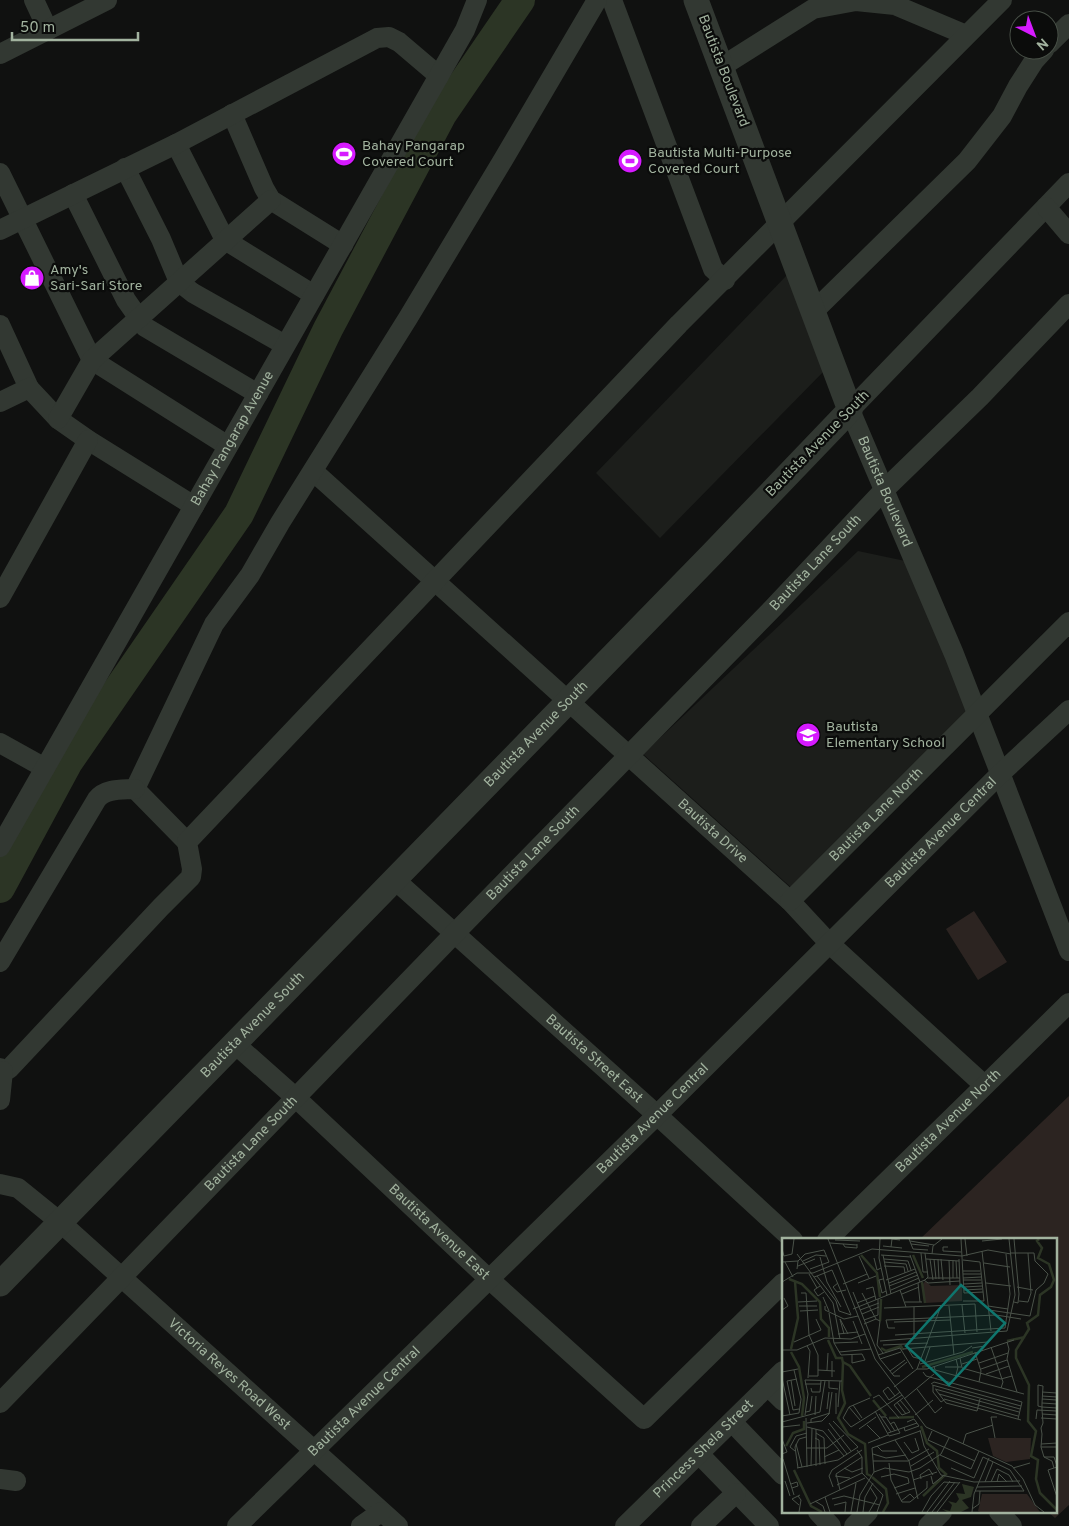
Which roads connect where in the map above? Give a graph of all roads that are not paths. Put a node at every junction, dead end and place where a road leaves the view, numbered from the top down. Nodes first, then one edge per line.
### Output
1 (34, 0) edge
2 (108, 0) edge
3 (476, 0) edge
4 (489, 0) edge
5 (597, 0) edge
6 (612, 0) edge
7 (1002, 0) edge
8 (702, 2) edge
9 (1069, 24) edge
10 (48, 30) junction
11 (465, 30) junction
12 (1059, 34) edge
13 (966, 35) junction
14 (0, 54) edge
15 (1035, 60) edge
16 (721, 67) junction
17 (438, 76) junction
18 (232, 114) junction
19 (176, 144) junction
20 (125, 168) junction
21 (0, 173) edge
22 (1069, 183) edge
23 (73, 194) junction
24 (271, 200) junction
25 (1046, 207) junction
26 (22, 219) junction
27 (780, 224) junction
28 (0, 230) edge
29 (1069, 234) edge
30 (226, 240) junction
31 (342, 245) junction
32 (725, 280) junction
33 (179, 282) junction
34 (314, 295) junction
35 (1069, 304) edge
36 (813, 312) junction
37 (139, 318) junction
38 (0, 326) edge
39 (286, 345) junction
40 (92, 360) junction
41 (29, 388) junction
42 (258, 394) junction
43 (0, 402) edge
44 (850, 410) junction
45 (58, 419) junction
46 (88, 440) junction
47 (228, 446) junction
48 (313, 471) junction
49 (883, 491) junction
50 (194, 506) junction
51 (435, 581) junction
52 (0, 598) edge
53 (1069, 622) edge
54 (568, 701) junction
55 (1069, 710) edge
56 (978, 714) junction
57 (0, 743) edge
58 (629, 756) junction
59 (45, 768) junction
60 (1000, 774) junction
61 (135, 789) junction
62 (187, 842) junction
63 (0, 847) edge
64 (394, 879) junction
65 (790, 901) junction
66 (455, 933) junction
67 (830, 944) junction
68 (1069, 951) edge
69 (0, 962) edge
70 (1069, 1003) edge
71 (234, 1043) junction
72 (1, 1069) edge
73 (984, 1085) junction
74 (296, 1098) junction
75 (0, 1100) edge
76 (657, 1114) junction
77 (0, 1174) edge
78 (0, 1184) edge
79 (60, 1222) junction
80 (791, 1238) edge
81 (829, 1238) edge
82 (122, 1278) junction
83 (489, 1279) junction
84 (0, 1284) edge
85 (782, 1284) edge
86 (782, 1372) edge
87 (768, 1386) junction
88 (782, 1400) edge
89 (0, 1403) edge
90 (732, 1422) junction
91 (314, 1451) junction
92 (699, 1454) junction
93 (782, 1474) edge
94 (736, 1493) junction
95 (381, 1512) junction
96 (820, 1514) edge
97 (866, 1514) edge
98 (940, 1514) edge
99 (1001, 1514) edge
100 (237, 1526) edge
101 (361, 1526) edge
102 (398, 1526) edge
103 (625, 1526) edge
104 (701, 1526) edge
105 (769, 1526) edge
106 (831, 1526) edge
107 (854, 1526) edge
108 (928, 1526) edge
109 (1012, 1526) edge

1 - 10 street
2 - 10 street
3 - 11 street, Bahay Pangarap Avenue
4 - 11 street, Bahay Pangarap Avenue
5 - 48 street
6 - 32 street
7 - 13 street
8 - 16 street, Bautista Boulevard
9 - 12 street
10 - 14 street
11 - 17 street, Bahay Pangarap Avenue
13 - 16 street
13 - 27 street
15 - 36 street
16 - 27 street, Bautista Boulevard
17 - 18 street
17 - 31 street, Bahay Pangarap Avenue
18 - 19 street
18 - 24 street
19 - 20 street
19 - 30 street
20 - 23 street
20 - 33 street
21 - 26 street
22 - 25 street, Bautista Avenue South
23 - 26 street
23 - 37 street
24 - 30 street
24 - 31 street
25 - 29 street
25 - 44 street, Bautista Avenue South
26 - 28 street
26 - 40 street
27 - 32 street
27 - 36 street, Bautista Boulevard
30 - 33 street
30 - 34 street
31 - 34 street, Bahay Pangarap Avenue
32 - 51 street
33 - 37 street
33 - 39 street
34 - 39 street, Bahay Pangarap Avenue
35 - 49 street, Bautista Lane South
36 - 44 street, Bautista Boulevard
37 - 40 street
37 - 42 street
38 - 41 street
39 - 42 street, Bahay Pangarap Avenue
40 - 45 street
40 - 47 street
41 - 43 street
41 - 45 street
42 - 47 street, Bahay Pangarap Avenue
44 - 49 street, Bautista Boulevard
44 - 54 street, Bautista Avenue South
45 - 46 street
46 - 50 street
46 - 52 street
47 - 50 street, Bahay Pangarap Avenue
48 - 51 street, Bautista Drive
48 - 61 street
49 - 56 street, Bautista Boulevard
49 - 58 street, Bautista Lane South
50 - 59 street, Bahay Pangarap Avenue
51 - 54 street, Bautista Drive
51 - 62 street
53 - 56 street, Bautista Lane North
54 - 58 street, Bautista Drive
54 - 64 street, Bautista Avenue South
55 - 60 street, Bautista Avenue Central
56 - 60 street, Bautista Boulevard
56 - 65 street, Bautista Lane North
57 - 59 street
58 - 65 street, Bautista Drive
58 - 66 street, Bautista Lane South
59 - 63 street, Bahay Pangarap Avenue
60 - 67 street, Bautista Avenue Central
60 - 68 street, Bautista Boulevard
61 - 62 street
61 - 69 street
62 - 72 street
64 - 66 street, Bautista Street East
64 - 71 street, Bautista Avenue South
65 - 67 street, Bautista Drive
66 - 74 street, Bautista Lane South
66 - 76 street, Bautista Street East
67 - 73 street, Bautista Drive
67 - 76 street, Bautista Avenue Central
70 - 73 street, Bautista Avenue North
71 - 74 street, Bautista Avenue East
71 - 79 street, Bautista Avenue South
72 - 75 street
73 - 81 street, Bautista Avenue North
74 - 82 street, Bautista Lane South
74 - 83 street, Bautista Avenue East
76 - 80 street, Bautista Street East
76 - 83 street, Bautista Avenue Central
77 - 78 street
78 - 79 street, Victoria Reyes Road West
79 - 82 street, Victoria Reyes Road West
79 - 84 street, Bautista Avenue South
82 - 89 street, Bautista Lane South
82 - 91 street, Victoria Reyes Road West
83 - 85 street, Bautista Avenue East
83 - 91 street, Bautista Avenue Central
86 - 87 street, Princess Shela Street
87 - 88 street
87 - 90 street, Princess Shela Street
90 - 92 street, Princess Shela Street
90 - 93 street
91 - 95 street, Victoria Reyes Road West
91 - 100 street, Bautista Avenue Central
92 - 94 street
92 - 103 street, Princess Shela Street
94 - 104 street
94 - 105 street
95 - 101 street
95 - 102 street, Victoria Reyes Road West
96 - 106 street
97 - 107 street
98 - 108 street
99 - 109 street

